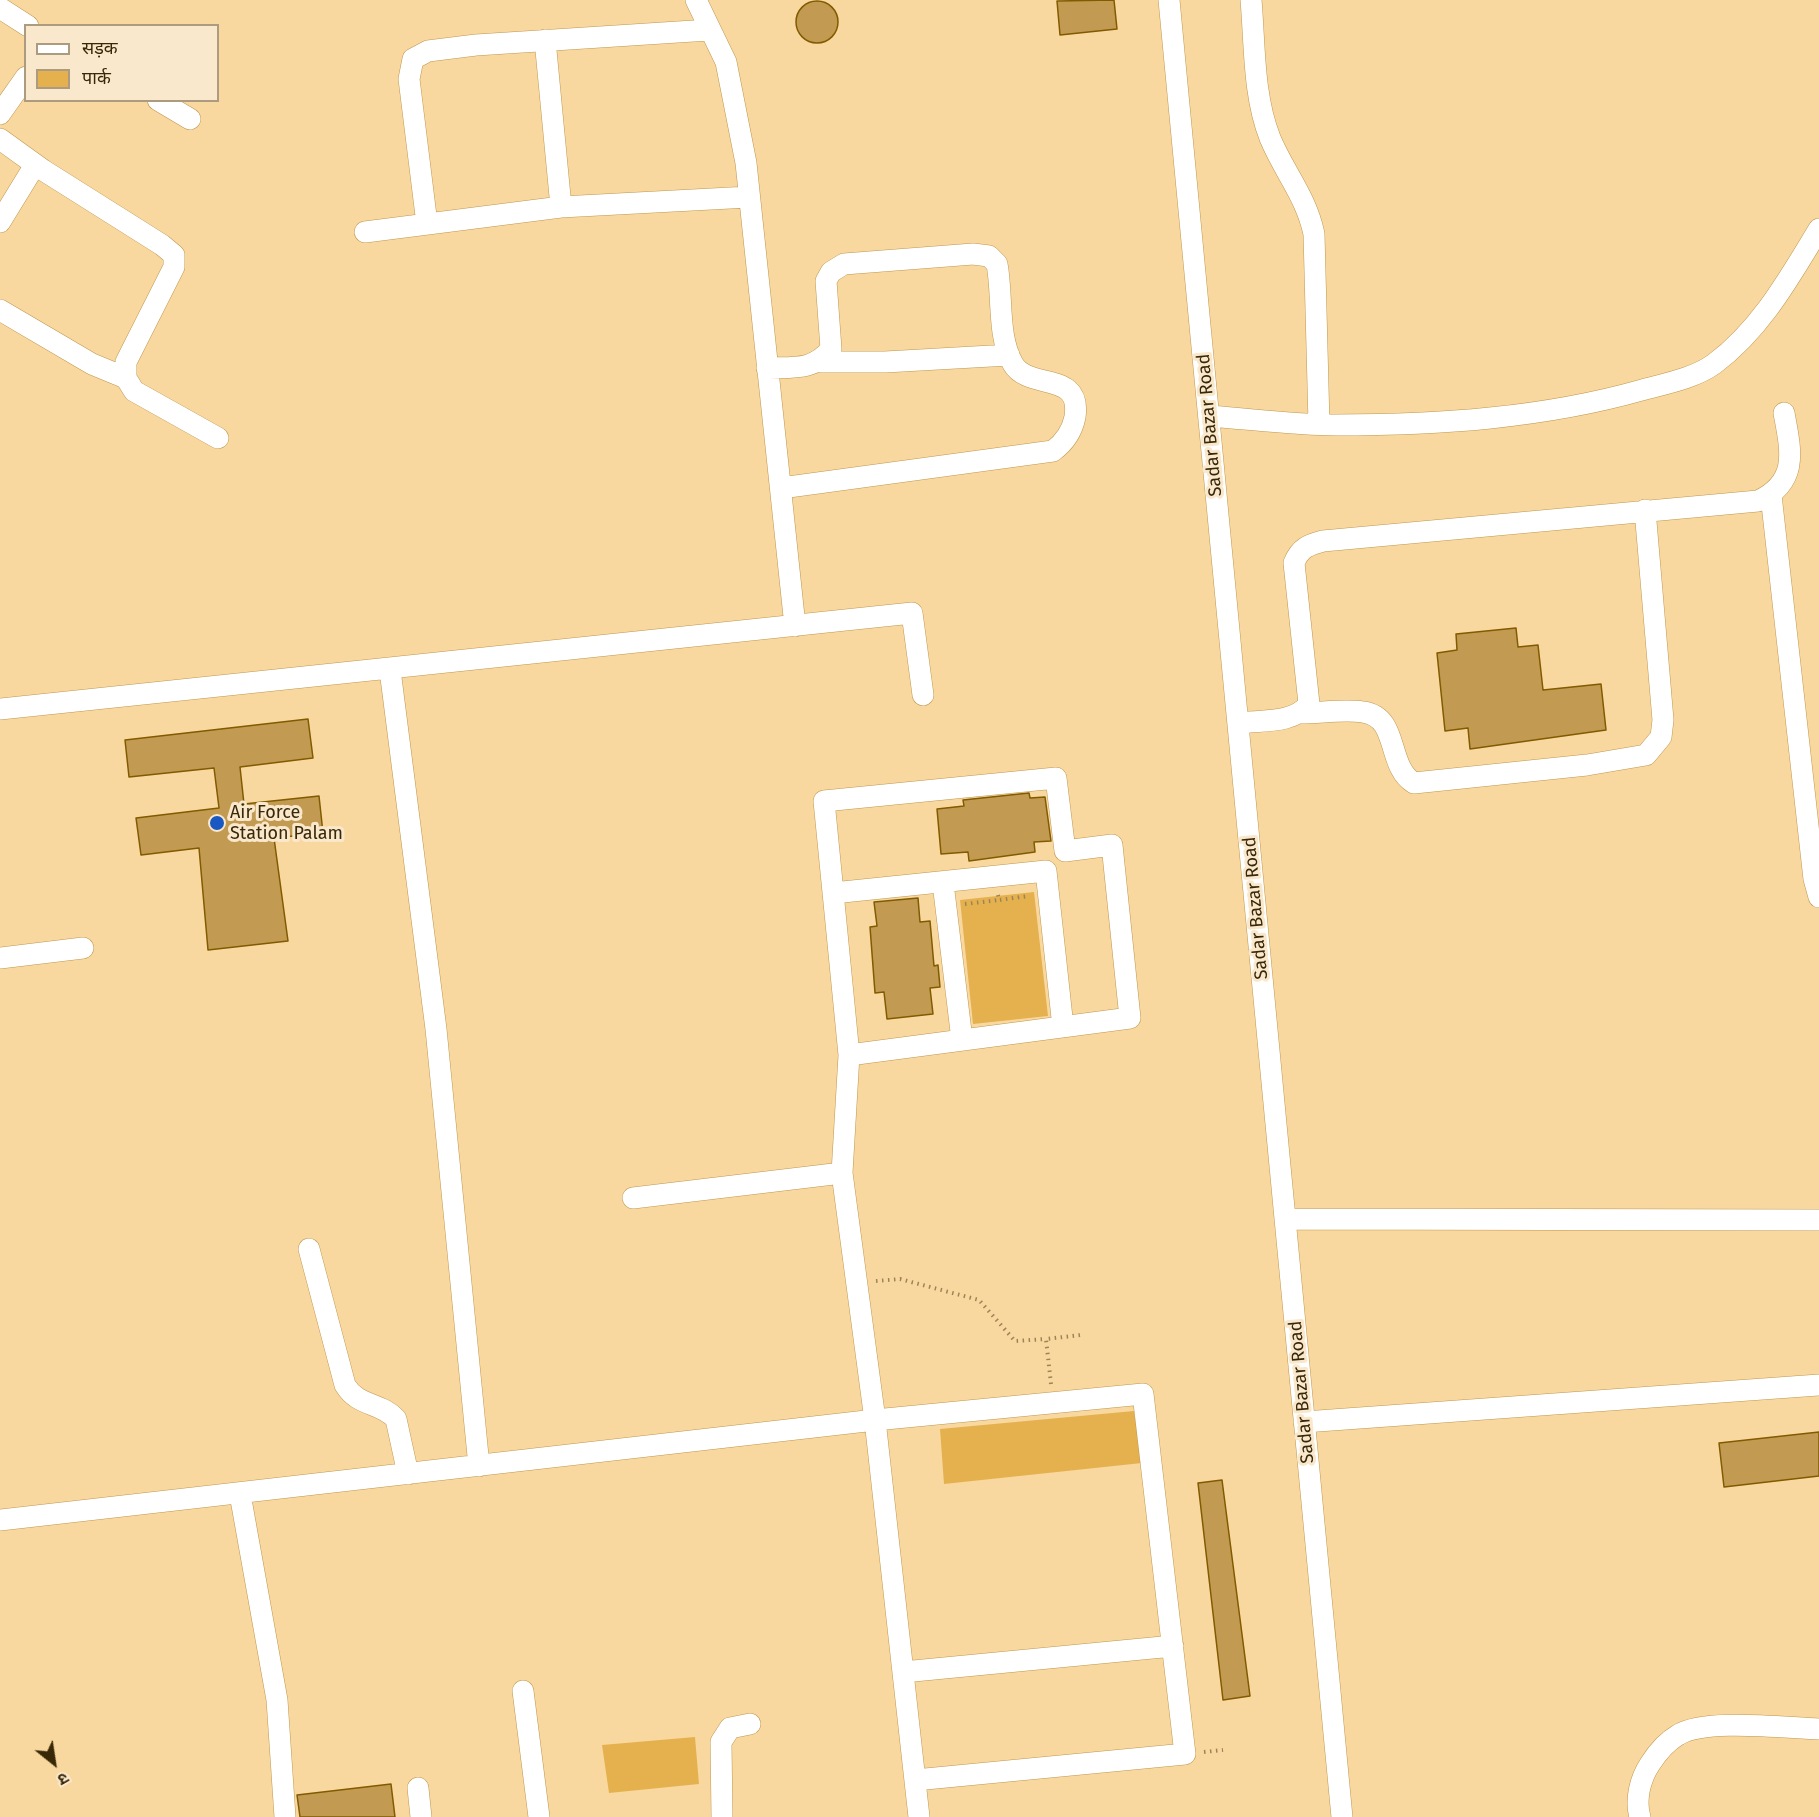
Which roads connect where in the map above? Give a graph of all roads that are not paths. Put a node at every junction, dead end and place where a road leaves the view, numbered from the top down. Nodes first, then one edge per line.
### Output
1 (696, 0) edge
2 (1169, 0) edge
3 (1251, 0) edge
4 (0, 8) edge
5 (25, 24) edge
6 (709, 30) junction
7 (545, 40) junction
8 (24, 80) edge
9 (161, 102) edge
10 (0, 114) edge
11 (190, 119) dead end
12 (0, 139) edge
13 (35, 165) junction
14 (749, 197) junction
15 (561, 207) junction
16 (0, 222) edge
17 (427, 224) junction
18 (1819, 229) edge
19 (365, 232) dead end
20 (0, 310) edge
21 (1009, 355) junction
22 (820, 362) junction
23 (767, 368) junction
24 (126, 378) junction
25 (1784, 413) dead end
26 (1209, 416) junction
27 (1318, 424) junction
28 (218, 438) dead end
29 (781, 488) junction
30 (1771, 495) junction
31 (1645, 510) junction
32 (795, 626) junction
33 (390, 669) junction
34 (923, 695) dead end
35 (0, 709) edge
36 (1301, 713) junction
37 (1238, 723) junction
38 (1065, 851) junction
39 (1046, 871) junction
40 (943, 883) junction
41 (833, 893) junction
42 (1819, 897) edge
43 (83, 948) dead end
44 (0, 958) edge
45 (1063, 1028) junction
46 (962, 1041) junction
47 (849, 1055) junction
48 (842, 1173) junction
49 (633, 1198) dead end
50 (1285, 1219) junction
51 (1819, 1220) edge
52 (309, 1249) dead end
53 (1819, 1385) edge
54 (875, 1420) junction
55 (1305, 1422) junction
56 (478, 1466) junction
57 (408, 1474) junction
58 (240, 1494) junction
59 (0, 1520) edge
60 (1173, 1646) junction
61 (903, 1672) junction
62 (523, 1691) dead end
63 (750, 1724) dead end
64 (1819, 1729) edge
65 (915, 1780) junction
66 (418, 1788) dead end
67 (285, 1817) edge
68 (421, 1817) edge
69 (539, 1817) edge
70 (722, 1817) edge
71 (919, 1817) edge
72 (1342, 1817) edge
73 (1640, 1817) edge

1 - 6 street
2 - 26 street, Sadar Bazar Road
3 - 27 street
4 - 5 street
6 - 7 street
6 - 14 street
7 - 15 street
7 - 17 street
8 - 10 street
9 - 11 street
12 - 13 street
13 - 16 street
13 - 24 street
14 - 15 street
14 - 23 street
15 - 17 street
17 - 19 street
18 - 27 street
20 - 24 street
21 - 22 street
21 - 22 street
21 - 29 street
22 - 23 street
23 - 29 street
24 - 28 street
25 - 30 street
26 - 27 street
26 - 37 street, Sadar Bazar Road
29 - 32 street
30 - 31 street
30 - 42 street
31 - 36 street
31 - 36 street
32 - 33 street
32 - 34 street
33 - 35 street
33 - 56 street
36 - 37 street
37 - 50 street, Sadar Bazar Road
38 - 39 street
38 - 41 street
38 - 45 street
39 - 40 street
39 - 45 street
40 - 41 street
40 - 46 street
41 - 47 street
43 - 44 street
45 - 46 street
46 - 47 street
47 - 48 street
48 - 49 street
48 - 54 street
50 - 51 street
50 - 55 street, Sadar Bazar Road
52 - 57 street
53 - 55 street
54 - 56 street
54 - 60 street
54 - 61 street
55 - 72 street, Sadar Bazar Road
56 - 57 street
57 - 58 street
58 - 59 street
58 - 67 street
60 - 61 street
60 - 65 street
61 - 65 street
62 - 69 street
63 - 70 street
64 - 73 street
65 - 71 street
66 - 68 street

